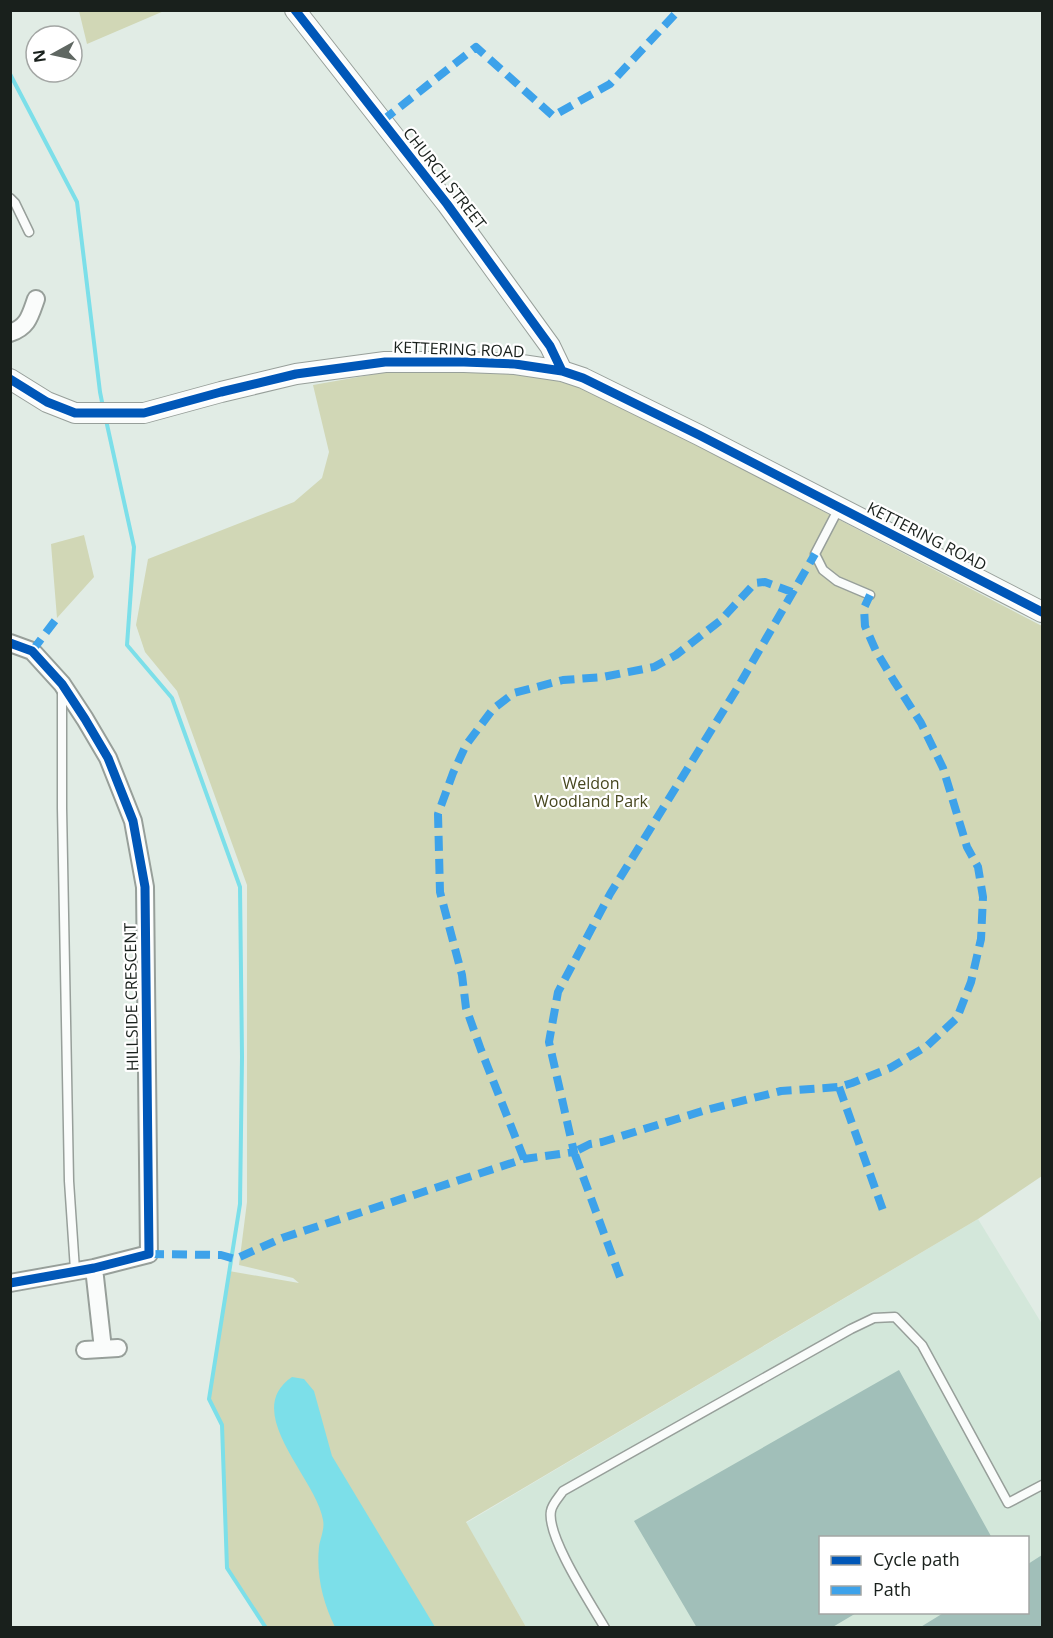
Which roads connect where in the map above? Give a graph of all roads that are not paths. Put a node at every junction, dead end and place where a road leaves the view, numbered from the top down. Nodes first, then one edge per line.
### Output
1 (295, 10) edge
2 (10, 198) edge
3 (29, 232) dead end
4 (36, 299) dead end
5 (10, 333) edge
6 (562, 371) junction
7 (10, 379) edge
8 (840, 508) junction
9 (870, 595) dead end
10 (1042, 612) edge
11 (10, 643) edge
12 (62, 684) junction
13 (94, 1268) junction
14 (75, 1270) junction
15 (10, 1283) edge
16 (85, 1350) dead end
17 (1042, 1485) edge
18 (605, 1628) edge

1 - 6 street, CHURCH STREET
2 - 3 lane
4 - 5 street
6 - 7 street, KETTERING ROAD
6 - 8 street, KETTERING ROAD
8 - 9 lane
8 - 10 street, KETTERING ROAD
11 - 12 street, HILLSIDE CRESCENT
12 - 13 street, HILLSIDE CRESCENT
12 - 14 lane
13 - 14 street, HILLSIDE CRESCENT
13 - 16 street
14 - 15 street, HILLSIDE CRESCENT
17 - 18 lane

